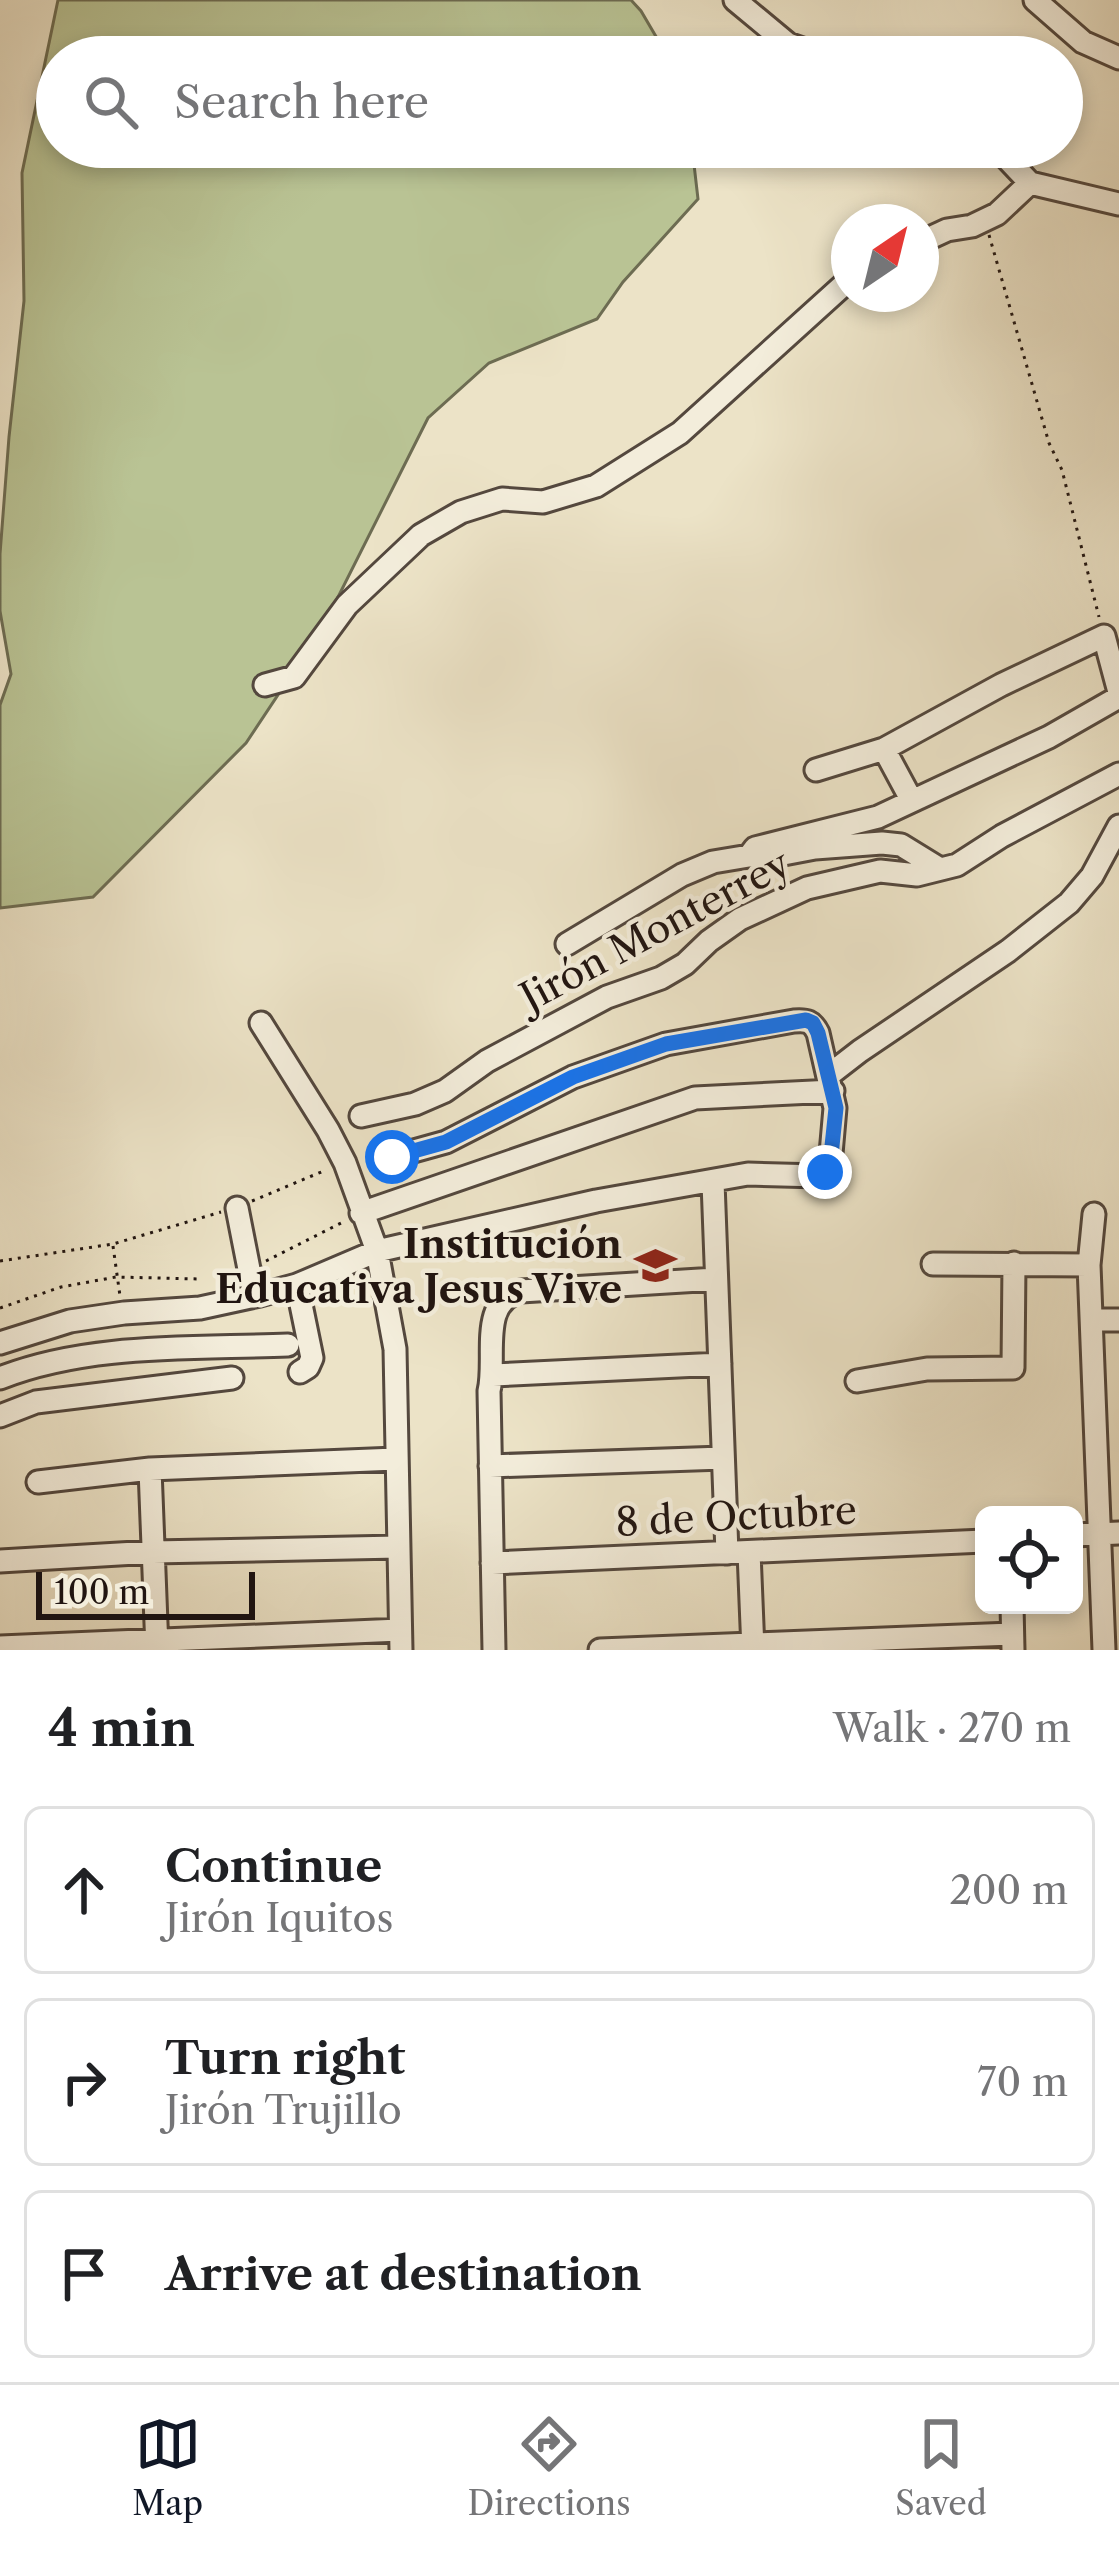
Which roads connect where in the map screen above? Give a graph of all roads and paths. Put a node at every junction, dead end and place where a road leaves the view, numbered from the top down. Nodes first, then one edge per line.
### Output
1 (735, 0) edge
2 (1035, 0) edge
3 (778, 36) edge
4 (1076, 36) edge
5 (1083, 42) edge
6 (1119, 58) edge
7 (1016, 168) edge
8 (1030, 183) junction
9 (1119, 204) edge
10 (985, 220) junction
11 (939, 234) edge
12 (831, 296) edge
13 (1103, 636) junction
14 (265, 685) dead end
15 (1118, 688) edge
16 (884, 749) junction
17 (816, 770) dead end
18 (1119, 774) edge
19 (912, 801) junction
20 (1119, 826) edge
21 (749, 856) junction
22 (940, 869) junction
23 (567, 944) dead end
24 (261, 1023) dead end
25 (831, 1083) junction
26 (361, 1116) dead end
27 (392, 1157) dead end
28 (345, 1162) junction
29 (712, 1182) junction
30 (237, 1208) junction
31 (361, 1213) junction
32 (1094, 1214) dead end
33 (377, 1251) junction
34 (0, 1261) edge
35 (1014, 1263) junction
36 (934, 1264) dead end
37 (1089, 1265) junction
38 (249, 1269) junction
39 (200, 1279) dead end
40 (716, 1279) junction
41 (297, 1285) junction
42 (260, 1295) junction
43 (0, 1308) edge
44 (1093, 1320) junction
45 (1119, 1320) edge
46 (0, 1343) edge
47 (288, 1345) dead end
48 (720, 1364) junction
49 (300, 1372) dead end
50 (493, 1375) junction
51 (0, 1378) edge
52 (232, 1378) dead end
53 (857, 1381) dead end
54 (0, 1416) edge
55 (723, 1458) junction
56 (396, 1459) junction
57 (497, 1465) junction
58 (150, 1469) junction
59 (38, 1482) dead end
60 (1109, 1533) edge
61 (975, 1540) edge
62 (398, 1547) junction
63 (153, 1552) junction
64 (738, 1552) junction
65 (0, 1561) edge
66 (499, 1562) junction
67 (400, 1640) edge
68 (1012, 1642) edge
69 (157, 1645) edge
70 (0, 1647) edge
71 (753, 1648) edge
72 (494, 1650) edge
73 (508, 1650) edge
74 (600, 1650) edge
75 (1105, 1650) edge

1 - 3 street
2 - 4 street
5 - 6 street
7 - 8 street
8 - 9 street
8 - 10 street
10 - 11 street
10 - 13 path
12 - 14 street
13 - 15 street
13 - 16 street
15 - 19 street
16 - 17 street
16 - 19 street
18 - 22 street, Jirón Monterrey
19 - 21 street
20 - 25 street
21 - 22 street
21 - 23 street
22 - 26 street, Jirón Monterrey
24 - 28 street
25 - 27 street
25 - 29 street
25 - 31 street
28 - 30 path
28 - 31 street
29 - 33 street
29 - 40 street
30 - 34 path
30 - 38 street
31 - 33 street
31 - 38 path
32 - 37 street
33 - 41 street
33 - 56 street
35 - 36 street
35 - 37 street
35 - 53 street
37 - 44 street
38 - 42 street
39 - 43 path
40 - 48 street
40 - 50 street
41 - 42 street
41 - 49 street
42 - 46 street
44 - 45 street
44 - 60 street
47 - 51 street
48 - 50 street
48 - 55 street
50 - 57 street
52 - 54 street
55 - 57 street
55 - 64 street
56 - 58 street
56 - 62 street
57 - 66 street
58 - 59 street
58 - 63 street
60 - 75 street
61 - 64 street, 8 de Octubre
62 - 63 street
62 - 67 street
63 - 65 street
63 - 69 street
64 - 66 street, 8 de Octubre
64 - 71 street
66 - 72 street
66 - 73 street
67 - 69 street
68 - 71 street
69 - 70 street
71 - 74 street

